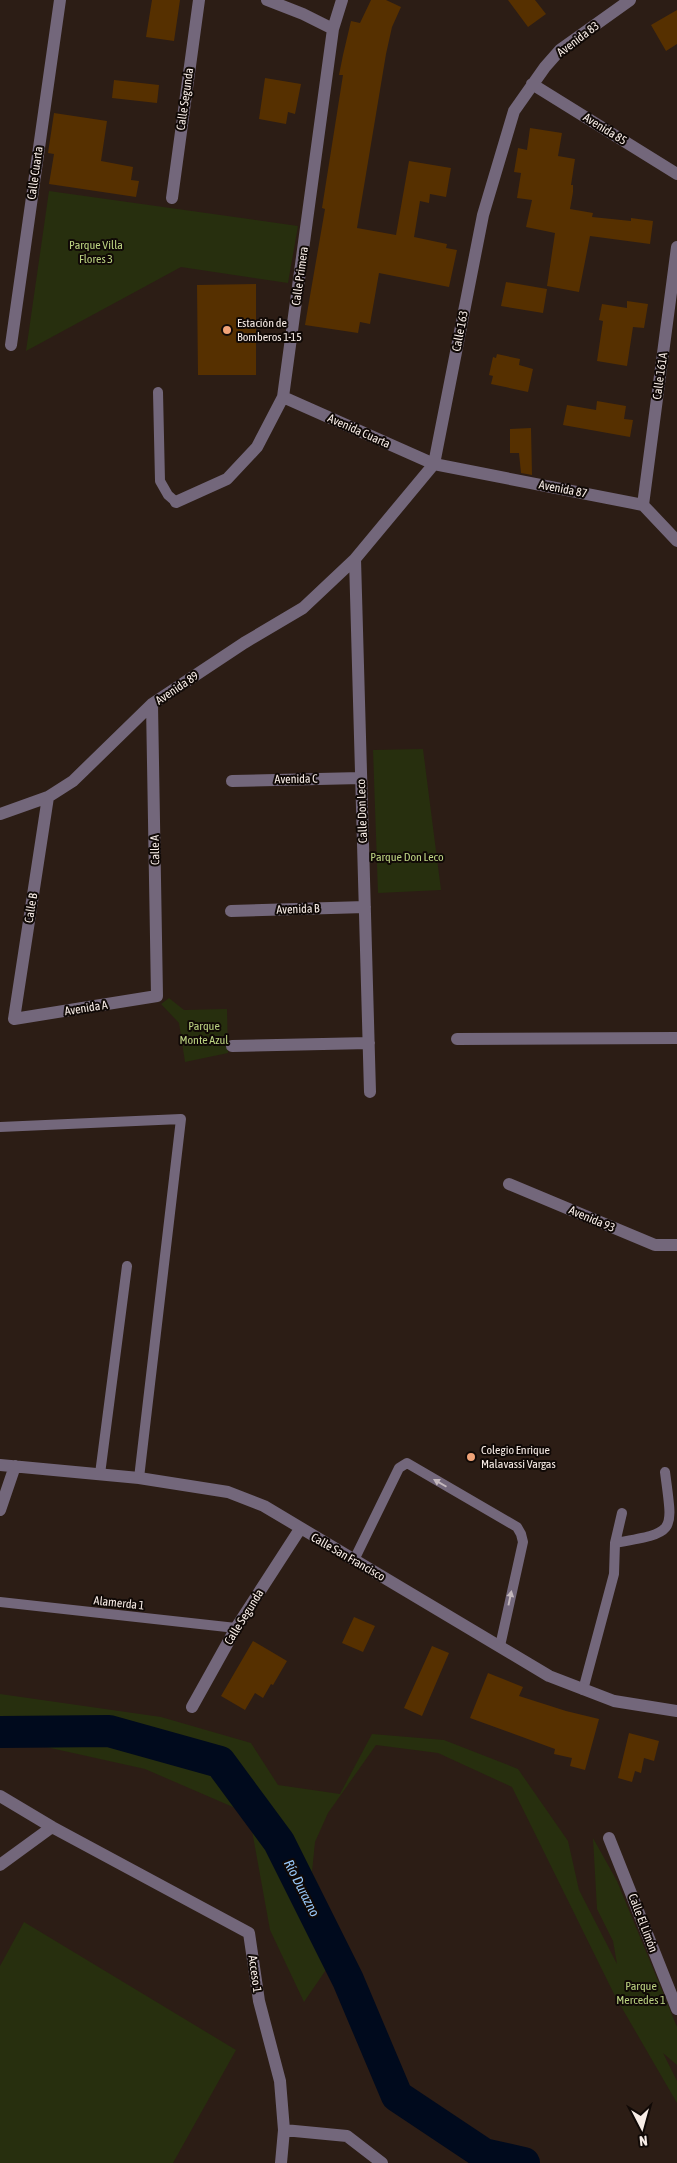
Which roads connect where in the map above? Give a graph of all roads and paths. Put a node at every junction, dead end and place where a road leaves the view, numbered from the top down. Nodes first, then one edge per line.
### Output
1 (60, 0) edge
2 (199, 0) edge
3 (267, 0) edge
4 (342, 0) edge
5 (630, 0) edge
6 (333, 29) junction
7 (532, 84) junction
8 (677, 174) edge
9 (172, 198) dead end
10 (677, 247) edge
11 (11, 345) dead end
12 (158, 392) dead end
13 (283, 397) junction
14 (434, 464) junction
15 (176, 502) joint
16 (643, 505) junction
17 (677, 541) edge
18 (355, 559) junction
19 (152, 704) junction
20 (361, 778) junction
21 (232, 781) dead end
22 (48, 797) junction
23 (0, 814) edge
24 (365, 908) junction
25 (231, 911) dead end
26 (157, 996) joint
27 (14, 1019) joint
28 (677, 1038) edge
29 (457, 1039) dead end
30 (369, 1042) junction
31 (232, 1046) dead end
32 (370, 1092) dead end
33 (0, 1127) edge
34 (509, 1184) dead end
35 (677, 1245) edge
36 (127, 1266) dead end
37 (0, 1465) edge
38 (15, 1466) junction
39 (665, 1472) dead end
40 (100, 1474) junction
41 (139, 1478) junction
42 (0, 1510) edge
43 (622, 1514) dead end
44 (300, 1528) junction
45 (615, 1543) junction
46 (354, 1560) junction
47 (0, 1602) edge
48 (236, 1628) junction
49 (500, 1646) junction
50 (583, 1690) junction
51 (192, 1707) dead end
52 (677, 1711) edge
53 (0, 1796) edge
54 (52, 1827) junction
55 (610, 1838) dead end
56 (0, 1865) edge
57 (677, 2009) edge
58 (284, 2130) junction
59 (281, 2163) edge
60 (382, 2163) edge

1 - 11 street, Calle Cuarta
2 - 9 street, Calle Segunda
3 - 6 street
4 - 6 street, Calle Primera
5 - 7 street, Avenida 83
6 - 13 street, Calle Primera
7 - 8 street, Avenida 85
7 - 14 street, Calle 163
10 - 16 street, Calle 161A
12 - 15 lane
13 - 14 street, Avenida Cuarta
13 - 15 street, Calle Primera
14 - 16 street, Avenida 87
14 - 18 street, Calle 163
16 - 17 street
18 - 19 street, Avenida 89
18 - 20 street, Calle Don Leco
19 - 22 street, Avenida 89
19 - 26 street, Calle A
20 - 21 street, Avenida C
20 - 24 street, Calle Don Leco
22 - 23 street, Avenida 89
22 - 27 street, Calle B
24 - 25 street, Avenida B
24 - 30 street, Calle Don Leco
26 - 27 street, Avenida A
28 - 29 street
30 - 31 street
30 - 32 street, Calle Don Leco
33 - 41 lane
34 - 35 street, Avenida 93
36 - 40 lane
37 - 38 street, Calle San Francisco
38 - 40 street, Calle San Francisco
38 - 42 street
39 - 45 lane
40 - 41 street, Calle San Francisco
41 - 44 street, Calle San Francisco
43 - 45 lane
44 - 46 street, Calle San Francisco
44 - 48 street, Calle Segunda
45 - 50 lane
46 - 49 street, Calle San Francisco
49 -> 46 lane
47 - 48 lane, Alamerda 1
48 - 51 street, Calle Segunda
49 - 50 street, Calle San Francisco
50 - 52 street, Calle San Francisco
53 - 54 street
54 - 56 street
54 - 58 street, Acceso 1
55 - 57 street, Calle El Limón
58 - 59 street
58 - 60 street

